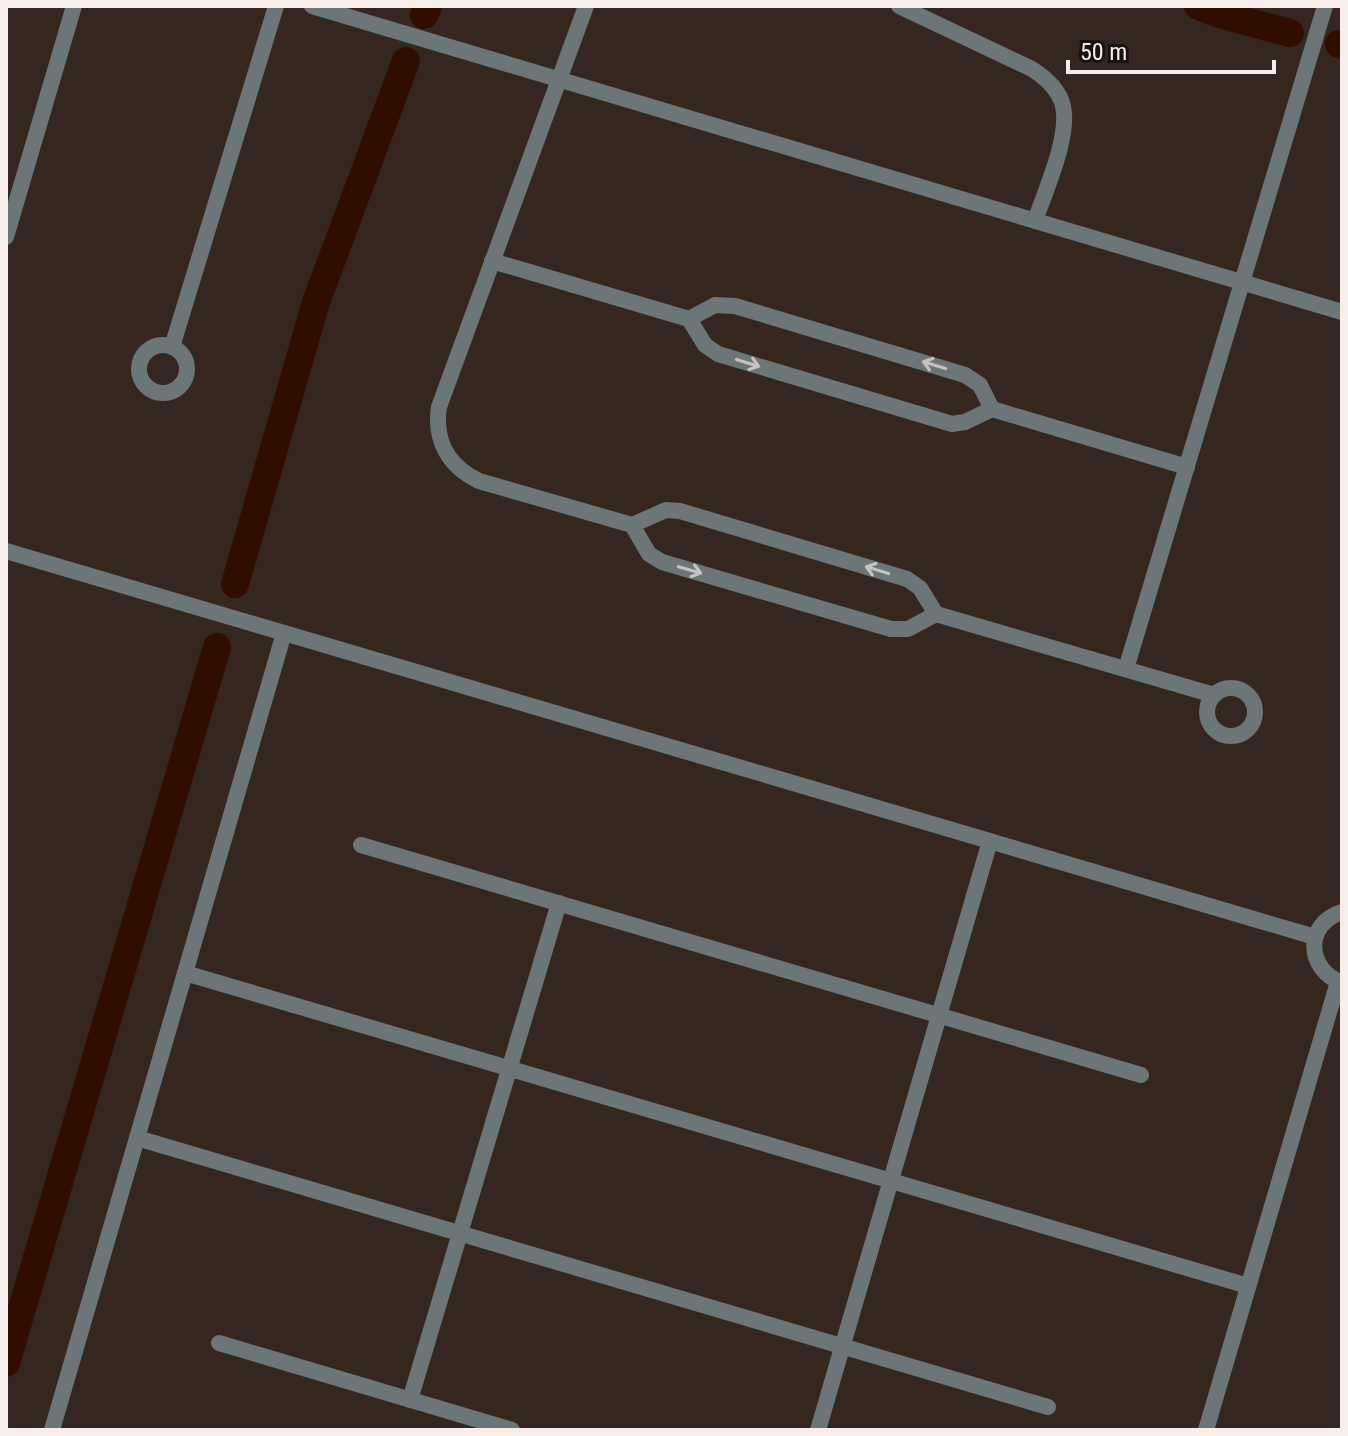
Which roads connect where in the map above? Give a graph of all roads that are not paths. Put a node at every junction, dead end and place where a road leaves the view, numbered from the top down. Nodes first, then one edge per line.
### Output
1 (74, 6) edge
2 (276, 6) edge
3 (312, 6) edge
4 (586, 6) edge
5 (899, 6) edge
6 (1325, 6) edge
7 (559, 80) junction
8 (1035, 221) junction
9 (6, 237) edge
10 (492, 261) junction
11 (1242, 282) junction
12 (1342, 312) edge
13 (689, 319) junction
14 (172, 347) dead end
15 (992, 409) junction
16 (1187, 467) junction
17 (632, 525) junction
18 (6, 551) edge
19 (936, 614) junction
20 (284, 633) junction
21 (1126, 669) junction
22 (1214, 695) dead end
23 (990, 841) junction
24 (361, 845) dead end
25 (559, 903) junction
26 (1342, 912) edge
27 (1315, 937) junction
28 (185, 973) junction
29 (1340, 982) edge
30 (939, 1016) junction
31 (509, 1068) junction
32 (1141, 1075) dead end
33 (137, 1138) junction
34 (891, 1181) junction
35 (460, 1234) junction
36 (1248, 1286) junction
37 (219, 1343) dead end
38 (842, 1346) junction
39 (410, 1400) junction
40 (1048, 1407) dead end
41 (52, 1430) edge
42 (512, 1430) edge
43 (818, 1430) edge
44 (1206, 1430) edge

1 - 9 street
2 - 14 street
3 - 7 street
4 - 7 street
5 - 8 street
6 - 11 street
7 - 8 street
7 - 10 street
8 - 11 street
10 - 13 street
10 - 17 street
11 - 12 street
11 - 16 street
13 -> 15 street
15 -> 13 street
15 - 16 street
16 - 21 street
19 -> 17 street
17 -> 19 street
18 - 20 street
19 - 21 street
20 - 23 street
20 - 28 street
21 - 22 street
23 - 27 street
23 - 30 street
24 - 25 street
25 - 30 street
25 - 31 street
26 - 27 street
27 - 29 street
28 - 31 street
28 - 33 street
29 - 36 street
30 - 32 street
30 - 34 street
31 - 34 street
31 - 35 street
33 - 35 street
33 - 41 street
34 - 36 street
34 - 38 street
35 - 38 street
35 - 39 street
36 - 44 street
37 - 39 street
38 - 40 street
38 - 43 street
39 - 42 street

